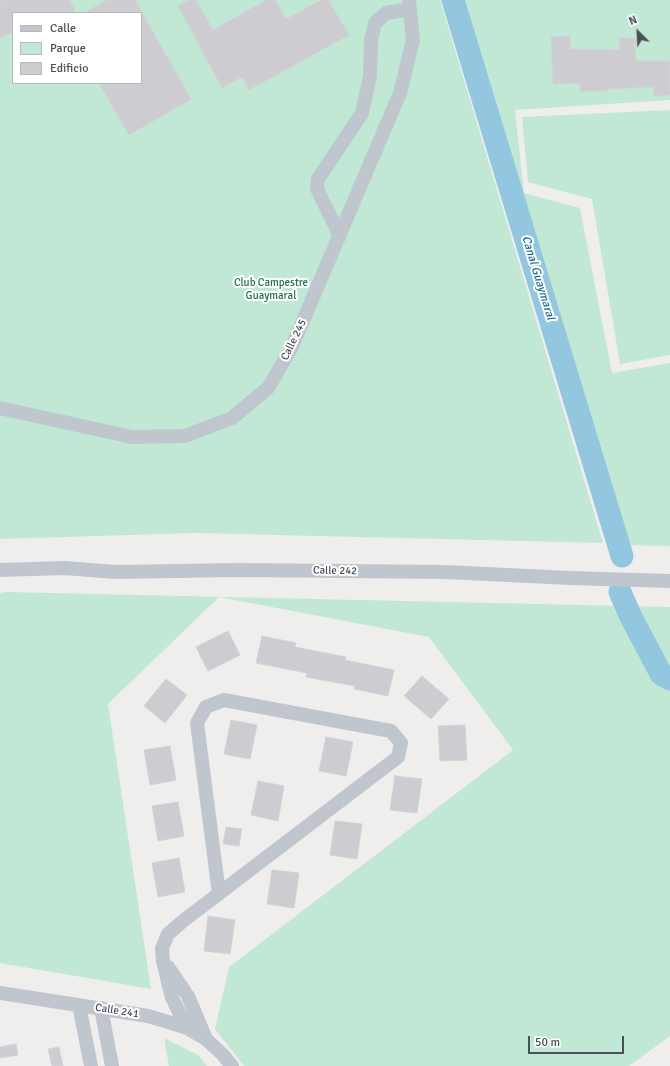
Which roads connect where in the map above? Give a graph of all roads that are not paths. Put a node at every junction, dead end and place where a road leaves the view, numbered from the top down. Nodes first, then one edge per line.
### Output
1 (410, 4) edge
2 (340, 236) junction
3 (0, 408) edge
4 (0, 570) edge
5 (670, 580) edge
6 (218, 894) junction
7 (163, 960) junction
8 (0, 993) edge
9 (80, 1005) junction
10 (100, 1008) junction
11 (188, 1028) junction
12 (206, 1039) junction
13 (228, 1061) edge
14 (91, 1066) edge
15 (112, 1066) edge

1 - 2 street, Calle 245
1 - 2 street
2 - 3 street, Calle 245
4 - 5 street, Calle 242
6 - 6 street
6 - 7 street
7 - 11 street
7 - 12 street
8 - 9 street, Calle 241
9 - 10 street, Calle 241
9 - 14 street
10 - 11 street, Calle 241
10 - 15 street
11 - 12 street, Calle 241
12 - 13 street, Calle 241

